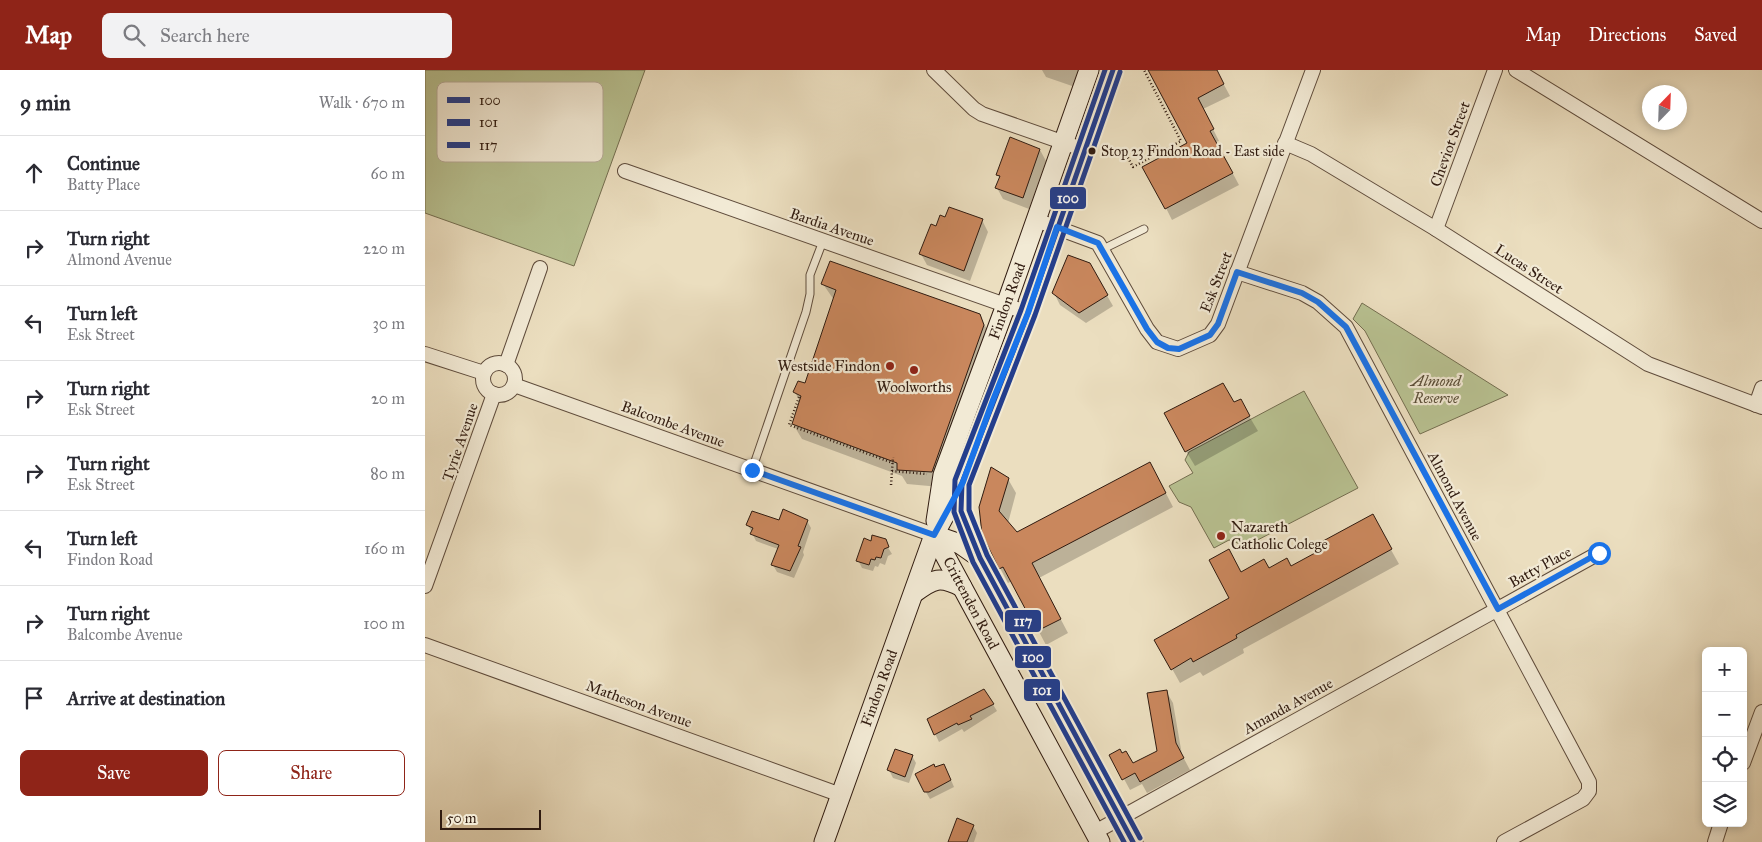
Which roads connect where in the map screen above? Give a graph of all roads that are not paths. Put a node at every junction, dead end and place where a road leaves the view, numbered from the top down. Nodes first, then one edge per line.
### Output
1 (934, 70) edge
2 (1089, 70) edge
3 (1113, 70) edge
4 (1313, 70) edge
5 (1495, 70) edge
6 (1516, 70) edge
7 (1064, 142) junction
8 (1285, 143) junction
9 (1092, 148) junction
10 (625, 170) dead end
11 (1036, 220) junction
12 (1762, 221) edge
13 (1057, 227) junction
14 (1143, 229) dead end
15 (1436, 229) junction
16 (823, 241) junction
17 (1103, 249) junction
18 (540, 268) dead end
19 (1237, 272) junction
20 (1006, 305) junction
21 (1028, 313) junction
22 (425, 354) edge
23 (506, 364) junction
24 (484, 373) junction
25 (979, 377) junction
26 (514, 385) junction
27 (1762, 388) edge
28 (494, 394) junction
29 (993, 400) junction
30 (1759, 406) edge
31 (752, 470) junction
32 (962, 483) junction
33 (934, 535) junction
34 (1599, 553) dead end
35 (979, 558) junction
36 (425, 586) edge
37 (962, 587) junction
38 (914, 593) junction
39 (1498, 609) junction
40 (425, 645) edge
41 (1762, 712) edge
42 (1747, 752) edge
43 (841, 795) junction
44 (1121, 818) junction
45 (1720, 827) edge
46 (1097, 837) edge
47 (825, 842) edge
48 (1133, 842) edge
49 (1504, 842) edge
50 (1715, 842) edge

1 - 7 street
2 - 7 main road, Findon Road
3 - 9 main road, Findon Road
4 - 8 street, Esk Street
5 - 15 street, Cheviot Street
6 - 12 street
7 - 9 street
7 - 11 main road, Findon Road
8 - 15 street, Lucas Street
8 - 19 street, Esk Street
9 - 13 main road, Findon Road
10 - 16 street, Bardia Avenue
11 - 13 street
11 - 20 main road, Findon Road
13 - 17 street
13 - 21 main road, Findon Road
14 - 17 lane
15 - 30 street, Lucas Street
16 - 20 street, Bardia Avenue
16 - 31 lane
17 - 19 street, Esk Street
18 - 23 street
19 - 39 street, Almond Avenue
20 - 21 street, Bardia Avenue
20 - 25 main road, Findon Road
21 - 29 main road, Findon Road
22 - 24 street
23 - 24 street
23 - 26 street
24 - 28 street
25 - 29 main road
25 - 33 main road, Findon Road
26 - 28 street
26 - 31 street, Balcombe Avenue
27 - 30 street
28 - 36 street, Tyrie Avenue
29 - 32 main road, Findon Road
31 - 33 street, Balcombe Avenue
32 - 33 main road, Findon Road
32 - 35 main road
33 - 35 main road, Crittenden Road
33 - 37 main road, Crittenden Road
33 - 38 main road, Findon Road
34 - 39 street, Batty Place
35 - 44 main road, Crittenden Road
37 - 38 main road
37 - 46 main road, Crittenden Road
38 - 43 main road, Findon Road
39 - 44 street, Amanda Avenue
39 - 49 street, Almond Avenue
40 - 43 street, Matheson Avenue
41 - 42 street
43 - 47 main road, Findon Road
44 - 46 street, Amanda Avenue
44 - 48 main road, Crittenden Road
45 - 50 street

